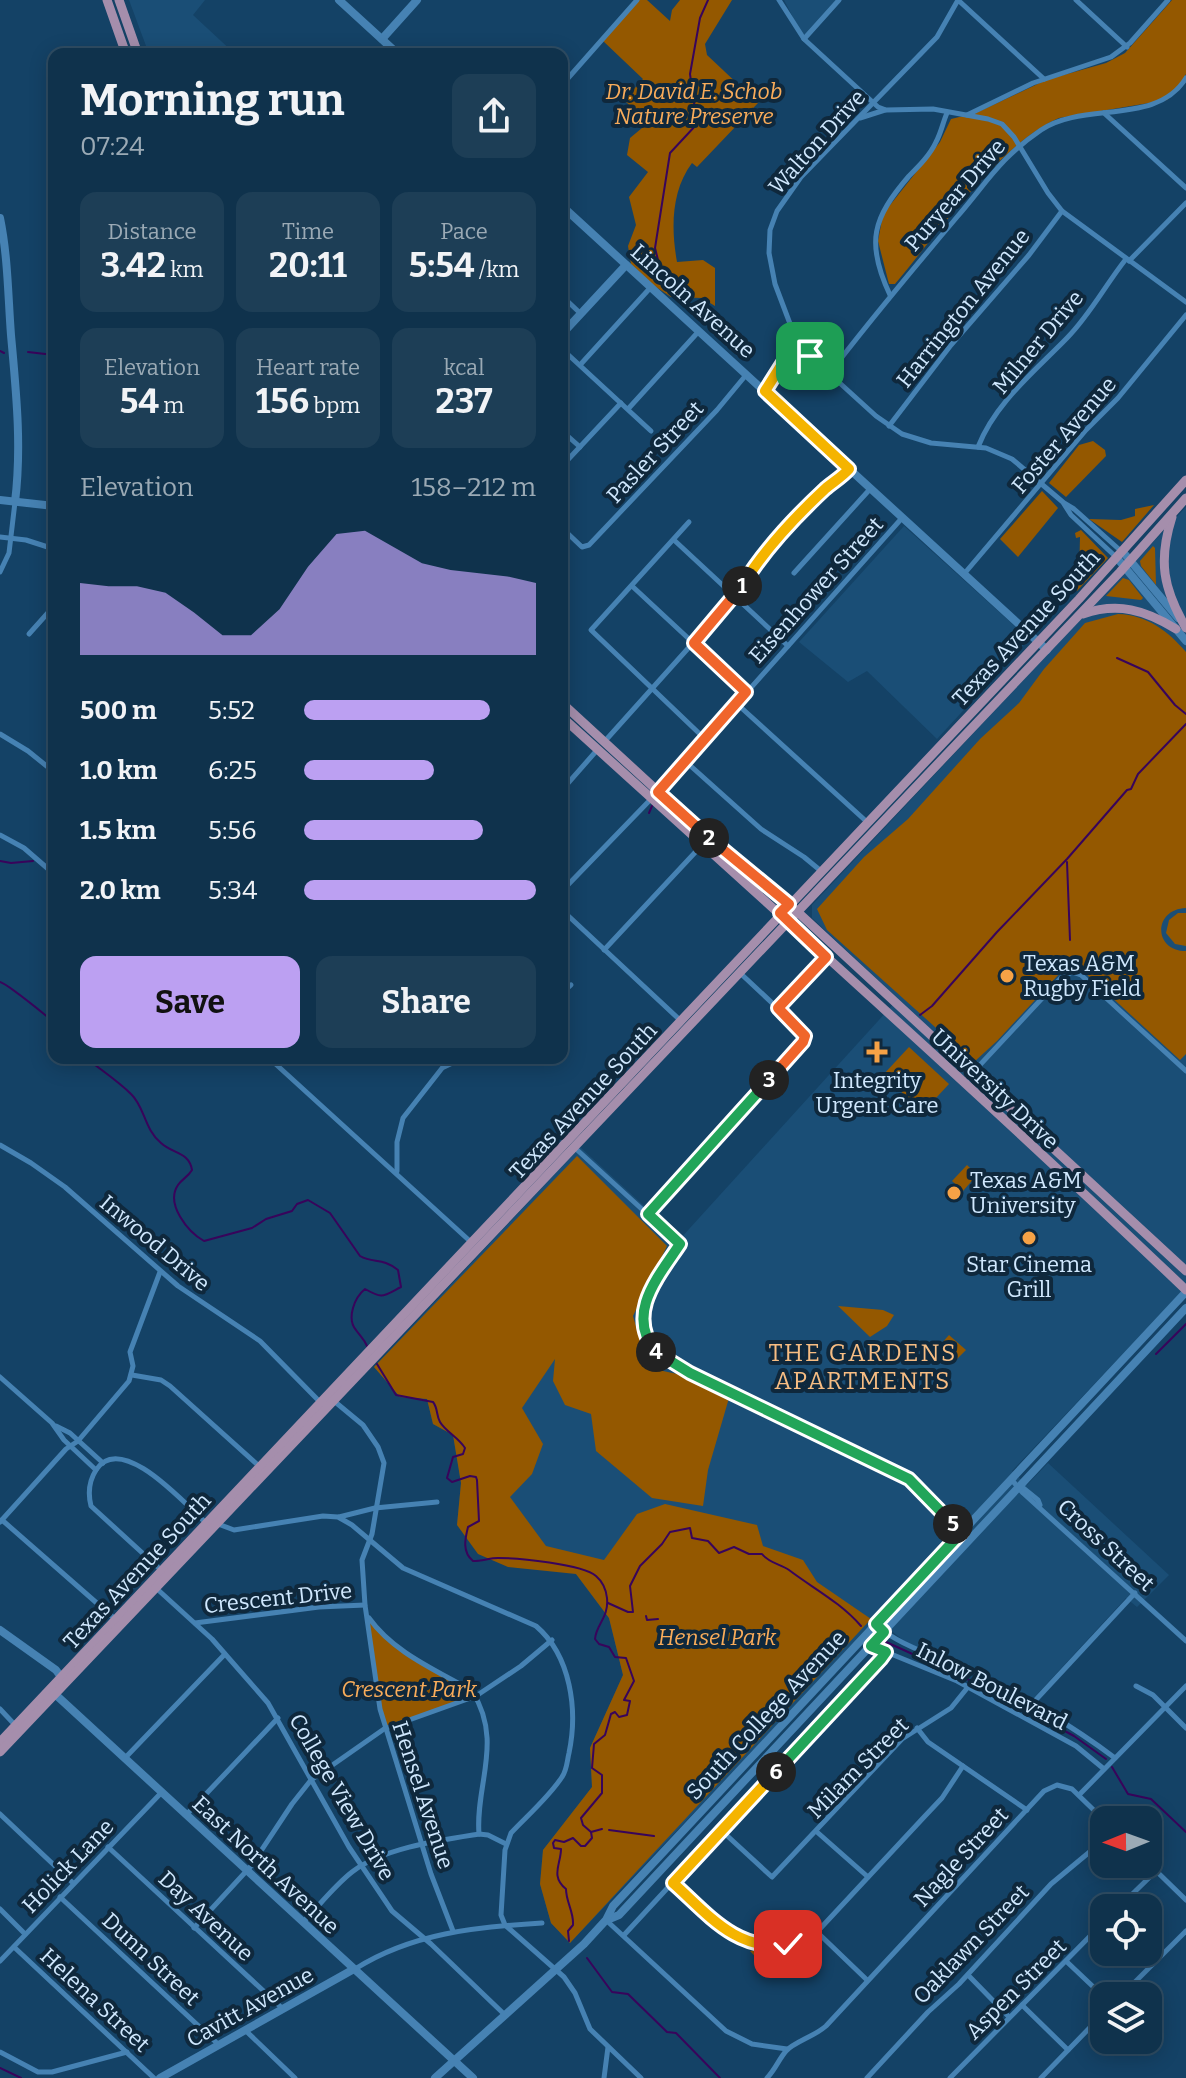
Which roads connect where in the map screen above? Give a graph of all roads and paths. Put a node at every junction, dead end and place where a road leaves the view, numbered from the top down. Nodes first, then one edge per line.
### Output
1 (107, 0) edge
2 (119, 0) edge
3 (339, 0) edge
4 (417, 0) edge
5 (637, 0) edge
6 (779, 0) edge
7 (839, 0) edge
8 (958, 0) edge
9 (1076, 0) edge
10 (1168, 0) edge
11 (382, 39) junction
12 (804, 39) junction
13 (1127, 47) junction
14 (124, 48) edge
15 (136, 48) edge
16 (392, 48) edge
17 (568, 78) edge
18 (1186, 78) edge
19 (1044, 79) junction
20 (874, 103) junction
21 (886, 110) junction
22 (947, 113) junction
23 (1104, 113) junction
24 (967, 115) junction
25 (859, 118) junction
26 (1020, 146) junction
27 (1186, 188) edge
28 (1186, 203) edge
29 (1062, 211) junction
30 (568, 212) edge
31 (0, 218) edge
32 (1128, 260) junction
33 (626, 265) junction
34 (651, 287) junction
35 (890, 295) junction
36 (568, 302) edge
37 (1186, 302) edge
38 (581, 314) junction
39 (1186, 315) edge
40 (568, 328) edge
41 (699, 331) junction
42 (801, 345) junction
43 (568, 354) edge
44 (580, 365) junction
45 (746, 374) junction
46 (829, 374) junction
47 (765, 391) junction
48 (621, 403) junction
49 (628, 409) junction
50 (889, 426) junction
51 (651, 431) dead end
52 (568, 436) edge
53 (580, 447) junction
54 (978, 447) junction
55 (568, 460) edge
56 (849, 469) junction
57 (1186, 480) edge
58 (1043, 484) junction
59 (871, 488) junction
60 (1186, 498) edge
61 (0, 500) edge
62 (15, 502) junction
63 (48, 505) edge
64 (1174, 513) junction
65 (903, 517) junction
66 (689, 522) dead end
67 (568, 533) edge
68 (0, 537) edge
69 (11, 538) junction
70 (674, 540) junction
71 (48, 547) edge
72 (1120, 555) junction
73 (1128, 564) junction
74 (0, 572) edge
75 (794, 573) dead end
76 (964, 574) junction
77 (632, 586) junction
78 (735, 596) junction
79 (48, 613) edge
80 (1080, 615) junction
81 (1183, 628) edge
82 (29, 634) dead end
83 (1186, 641) edge
84 (1038, 642) junction
85 (694, 643) junction
86 (788, 646) junction
87 (1047, 650) junction
88 (652, 689) junction
89 (746, 692) junction
90 (736, 703) junction
91 (568, 710) edge
92 (568, 721) edge
93 (0, 734) edge
94 (704, 738) junction
95 (946, 739) junction
96 (601, 746) junction
97 (954, 747) junction
98 (685, 761) junction
99 (48, 767) edge
100 (568, 783) edge
101 (655, 795) junction
102 (867, 823) junction
103 (0, 835) edge
104 (702, 845) junction
105 (48, 869) edge
106 (821, 871) junction
107 (568, 885) edge
108 (817, 892) junction
109 (793, 908) junction
110 (568, 916) edge
111 (784, 917) junction
112 (819, 933) junction
113 (604, 950) junction
114 (826, 957) junction
115 (739, 972) junction
116 (571, 985) dead end
117 (568, 988) edge
118 (778, 1008) junction
119 (682, 1022) junction
120 (276, 1064) edge
121 (446, 1064) edge
122 (451, 1064) edge
123 (443, 1068) junction
124 (1186, 1071) edge
125 (972, 1073) junction
126 (962, 1084) junction
127 (603, 1105) junction
128 (0, 1145) edge
129 (575, 1147) junction
130 (397, 1172) junction
131 (648, 1214) junction
132 (475, 1246) junction
133 (1186, 1271) edge
134 (160, 1272) junction
135 (1186, 1291) edge
136 (1186, 1308) edge
137 (366, 1355) junction
138 (132, 1375) junction
139 (0, 1377) edge
140 (1090, 1394) junction
141 (334, 1401) junction
142 (1099, 1402) junction
143 (321, 1403) junction
144 (52, 1423) junction
145 (78, 1441) junction
146 (70, 1446) junction
147 (288, 1450) junction
148 (88, 1463) junction
149 (99, 1466) junction
150 (260, 1467) junction
151 (92, 1479) junction
152 (1011, 1479) junction
153 (1020, 1487) junction
154 (437, 1502) dead end
155 (375, 1508) junction
156 (338, 1517) junction
157 (1, 1520) edge
158 (207, 1523) junction
159 (218, 1523) junction
160 (962, 1532) junction
161 (369, 1540) junction
162 (970, 1540) junction
163 (178, 1565) junction
164 (161, 1571) junction
165 (918, 1579) junction
166 (926, 1587) junction
167 (156, 1588) junction
168 (1135, 1593) junction
169 (365, 1605) junction
170 (368, 1616) junction
171 (116, 1619) junction
172 (194, 1623) junction
173 (876, 1624) junction
174 (0, 1630) edge
175 (884, 1632) junction
176 (861, 1639) junction
177 (552, 1640) junction
178 (1186, 1641) edge
179 (871, 1646) junction
180 (886, 1652) junction
181 (225, 1654) junction
182 (61, 1677) junction
183 (1136, 1686) dead end
184 (1186, 1686) edge
185 (968, 1687) junction
186 (56, 1695) junction
187 (476, 1696) junction
188 (1031, 1705) junction
189 (1166, 1708) junction
190 (0, 1709) edge
191 (278, 1718) junction
192 (15, 1725) junction
193 (917, 1728) junction
194 (1186, 1728) edge
195 (384, 1729) junction
196 (0, 1742) edge
197 (757, 1751) junction
198 (0, 1752) edge
199 (1115, 1758) junction
200 (125, 1759) junction
201 (765, 1759) junction
202 (963, 1766) junction
203 (1104, 1769) junction
204 (311, 1780) junction
205 (161, 1793) junction
206 (1079, 1795) junction
207 (1090, 1806) edge
208 (1027, 1810) junction
209 (0, 1814) edge
210 (186, 1815) junction
211 (722, 1831) junction
212 (817, 1832) junction
213 (479, 1834) junction
214 (506, 1844) junction
215 (421, 1845) junction
216 (108, 1847) junction
217 (1090, 1852) edge
218 (362, 1867) junction
219 (247, 1871) junction
220 (868, 1877) junction
221 (1162, 1877) edge
222 (1149, 1878) edge
223 (73, 1883) junction
224 (673, 1883) junction
225 (1132, 1894) edge
226 (60, 1897) junction
227 (1186, 1900) edge
228 (0, 1909) edge
229 (606, 1920) junction
230 (302, 1923) junction
231 (542, 1923) dead end
232 (505, 1925) junction
233 (194, 1928) junction
234 (453, 1931) junction
235 (1186, 1931) edge
236 (817, 1932) junction
237 (25, 1934) junction
238 (624, 1935) junction
239 (1090, 1936) edge
240 (424, 1938) junction
241 (14, 1947) junction
242 (1162, 1954) edge
243 (0, 1961) edge
244 (1066, 1961) junction
245 (1150, 1966) edge
246 (354, 1969) junction
247 (556, 1971) junction
248 (968, 1975) junction
249 (867, 1980) junction
250 (1135, 1982) edge
251 (1090, 1984) edge
252 (1022, 2005) junction
253 (283, 2009) junction
254 (505, 2016) junction
255 (1009, 2017) junction
256 (1090, 2027) edge
257 (245, 2030) junction
258 (219, 2045) junction
259 (608, 2047) junction
260 (787, 2049) junction
261 (1068, 2050) junction
262 (0, 2052) edge
263 (128, 2052) junction
264 (454, 2061) junction
265 (164, 2077) edge
266 (295, 2078) edge
267 (435, 2078) edge
268 (473, 2078) edge
269 (604, 2078) edge
270 (641, 2078) edge
271 (767, 2078) edge
272 (867, 2078) edge
273 (950, 2078) edge
274 (1041, 2078) edge

1 - 14 main road
2 - 15 main road
3 - 11 street
4 - 11 street
5 - 17 street
6 - 12 street
7 - 12 street
8 - 19 street
8 - 20 street, Walton Drive
9 - 13 street
10 - 13 street
11 - 16 street
12 - 20 street
13 - 19 street
18 - 23 street, Puryear Drive
19 - 24 street
20 - 21 street
20 - 25 street, Walton Drive
21 - 22 street
21 - 25 street
22 - 24 street
22 - 35 street
23 - 26 street, Puryear Drive
23 - 27 street
24 - 26 street
25 - 42 street, Walton Drive
26 - 29 street
26 - 35 street, Puryear Drive
28 - 32 street, Milner Drive
29 - 32 street
29 - 50 street, Harrington Avenue
30 - 33 street, Lincoln Avenue
31 - 62 street
32 - 37 street
32 - 54 street, Milner Drive
33 - 34 street, Lincoln Avenue
33 - 38 street
34 - 41 street, Lincoln Avenue
34 - 44 street
35 - 46 street, Puryear Drive
36 - 38 street
38 - 40 street
39 - 58 street, Foster Avenue
41 - 45 street, Lincoln Avenue
41 - 49 street
42 - 46 street, Walton Drive
42 - 47 street
43 - 44 street
44 - 48 street
45 - 47 street, Lincoln Avenue
45 - 67 street, Pasler Street
46 - 50 street, Walton Drive
47 - 56 street, Lincoln Avenue
48 - 49 street
48 - 53 street
49 - 51 street
50 - 54 street, Walton Drive
52 - 53 street
53 - 55 street
54 - 58 street, Walton Drive
56 - 59 street, Lincoln Avenue
56 - 78 street
57 - 72 main road, Texas Avenue South
58 - 72 street, Walton Drive
58 - 76 street, Foster Avenue
59 - 65 street, Lincoln Avenue
59 - 75 street
60 - 64 main road, Texas Avenue South
61 - 62 street
62 - 63 street
62 - 69 street
64 - 73 main road, Texas Avenue South
64 - 81 main road
65 - 76 street, Lincoln Avenue
65 - 86 street, Eisenhower Street
66 - 70 street
68 - 69 street
69 - 71 street
69 - 74 street
70 - 77 street
70 - 78 street
72 - 73 street
72 - 84 main road, Texas Avenue South
73 - 80 main road, Texas Avenue South
73 - 81 street
76 - 84 street, Lincoln Avenue
77 - 85 street
77 - 88 street
78 - 85 street
78 - 86 street
79 - 82 street
80 - 81 main road
80 - 87 main road, Texas Avenue South
81 - 83 street
84 - 87 street, Lincoln Avenue
84 - 95 main road, Texas Avenue South
85 - 88 street
85 - 89 street
86 - 89 street, Eisenhower Street
87 - 97 main road, Texas Avenue South
88 - 94 street
88 - 96 street
89 - 90 street, Eisenhower Street
90 - 94 street, Eisenhower Street
90 - 102 street
91 - 96 main road
92 - 96 main road
93 - 99 street
94 - 98 street, Eisenhower Street
95 - 97 main road
95 - 102 main road, Texas Avenue South
96 - 100 street
96 - 101 main road
97 - 108 main road, Texas Avenue South
98 - 101 street, Eisenhower Street
98 - 106 street
101 - 104 main road, University Drive
101 - 107 street, Eisenhower Street
101 - 109 main road, University Drive
102 - 106 main road, Texas Avenue South
103 - 105 street
104 - 111 main road, University Drive
104 - 113 street
106 - 109 main road, Texas Avenue South
108 - 109 main road, Texas Avenue South
108 - 112 main road
109 - 111 main road, Texas Avenue South
109 - 112 main road, University Drive
110 - 113 street
111 - 114 main road, University Drive
111 - 115 main road, Texas Avenue South
111 - 119 main road, Texas Avenue South
112 - 125 main road, University Drive
113 - 119 street
114 - 118 street
114 - 126 main road, University Drive
115 - 118 street
115 - 129 main road, Texas Avenue South
116 - 117 street
118 - 131 street
119 - 127 main road, Texas Avenue South
120 - 130 street
121 - 123 street
122 - 123 street
123 - 130 street
124 - 125 street
125 - 126 street
125 - 133 main road, University Drive
126 - 135 main road, University Drive
127 - 129 main road
127 - 132 main road, Texas Avenue South
128 - 134 street, Inwood Drive
129 - 131 street
129 - 132 main road, Texas Avenue South
130 - 132 street
131 - 160 street
132 - 137 main road, Texas Avenue South
132 - 141 main road, Texas Avenue South
134 - 138 street
134 - 143 street, Inwood Drive
135 - 140 street, South College Avenue
136 - 142 street, South College Avenue
137 - 141 main road
137 - 143 main road, Texas Avenue South
138 - 145 street
138 - 150 street
139 - 144 street
140 - 142 street
140 - 152 street, South College Avenue
141 - 147 main road, Texas Avenue South
141 - 155 street, Hensel Avenue
142 - 153 street, South College Avenue
143 - 147 main road
143 - 150 main road, Texas Avenue South
144 - 145 street
144 - 146 street
145 - 146 street
145 - 149 street
146 - 148 street
146 - 157 street
147 - 159 main road, Texas Avenue South
148 - 149 street
148 - 151 street
149 - 151 street
149 - 158 street
150 - 158 main road, Texas Avenue South
151 - 164 street
152 - 153 street, Cross Street
152 - 160 street, South College Avenue
153 - 162 street, South College Avenue
153 - 168 street, Cross Street
154 - 155 street
155 - 156 street
155 - 161 street, Hensel Avenue
156 - 159 street
156 - 161 street
157 - 171 street
158 - 163 main road
158 - 164 main road, Texas Avenue South
159 - 163 main road, Texas Avenue South
160 - 162 street
160 - 165 street, South College Avenue
161 - 169 street, Hensel Avenue
161 - 177 street
162 - 166 street, South College Avenue
163 - 167 main road, Texas Avenue South
164 - 171 main road, Texas Avenue South
165 - 166 street
165 - 173 street, South College Avenue
166 - 175 street, South College Avenue
167 - 172 street, College View Drive
167 - 186 main road, Texas Avenue South
168 - 178 street, Cross Street
168 - 188 street
169 - 170 street, Hensel Avenue
169 - 172 street, Crescent Drive
170 - 187 street, Crescent Drive
170 - 195 street, Hensel Avenue
171 - 182 main road, Texas Avenue South
172 - 181 street, College View Drive
173 - 175 street, Inlow Boulevard
173 - 176 street, South College Avenue
174 - 182 street
175 - 179 street, South College Avenue
175 - 188 street, Inlow Boulevard
176 - 179 street, Inlow Boulevard
176 - 197 street, South College Avenue
177 - 187 street
177 - 214 street
179 - 180 street, Inlow Boulevard
179 - 201 street, South College Avenue
180 - 185 street, Inlow Boulevard
180 - 211 street
181 - 191 street, College View Drive
181 - 200 street
182 - 186 street
182 - 192 main road, Texas Avenue South
183 - 189 street
184 - 189 street
185 - 193 street, Milam Street
185 - 203 street, Inlow Boulevard
186 - 198 main road, Texas Avenue South
186 - 200 street, East North Avenue
187 - 195 street
187 - 213 street
188 - 199 street, Inlow Boulevard
189 - 194 street
189 - 199 street
190 - 192 street
191 - 204 street, College View Drive
191 - 210 street
192 - 196 main road, Texas Avenue South
193 - 202 street
193 - 212 street, Milam Street
195 - 204 street
195 - 215 street, Hensel Avenue
197 - 201 street
197 - 229 street, South College Avenue
199 - 203 street
200 - 205 street, East North Avenue
201 - 229 street, South College Avenue
202 - 208 street
202 - 220 street
203 - 206 street
204 - 218 street, College View Drive
204 - 219 street
205 - 210 street, East North Avenue
205 - 216 street, Holick Lane
206 - 207 street
206 - 208 street, Nagle Street
208 - 249 street, Nagle Street
209 - 223 street
210 - 219 street, East North Avenue
211 - 212 street, Milam Street
211 - 224 street
212 - 220 street
213 - 214 street
213 - 215 street
214 - 232 street
215 - 218 street
215 - 234 street, Hensel Avenue
216 - 223 street, Holick Lane
216 - 233 street, Day Avenue
217 - 248 street, Oaklawn Street
218 - 230 street
218 - 240 street, College View Drive
219 - 230 street, East North Avenue
219 - 233 street
220 - 236 street
221 - 227 street
222 - 225 street
223 - 226 street, Holick Lane
224 - 236 street
224 - 238 street
226 - 237 street, Holick Lane
226 - 258 street, Dunn Street
228 - 237 street
229 - 238 street
229 - 247 street, South College Avenue
230 - 246 street, East North Avenue
231 - 232 street, Cavitt Avenue
232 - 234 street, Cavitt Avenue
232 - 247 street
233 - 253 street, Day Avenue
234 - 240 street, Cavitt Avenue
235 - 242 street
236 - 249 street
237 - 241 street, Holick Lane
238 - 260 street
239 - 244 street, Aspen Street
240 - 246 street, Cavitt Avenue
240 - 254 street, College View Drive
241 - 243 street, Holick Lane
241 - 263 street, Helena Street
244 - 251 street
244 - 252 street, Aspen Street
245 - 250 street
246 - 253 street, Cavitt Avenue
246 - 264 street, East North Avenue
247 - 254 street, South College Avenue
247 - 259 street
248 - 255 street
248 - 272 street, Oaklawn Street
249 - 260 street, Nagle Street
252 - 255 street, Aspen Street
252 - 261 street
253 - 257 street, Cavitt Avenue
254 - 264 street, South College Avenue
255 - 273 street, Aspen Street
256 - 261 street
257 - 258 street, Cavitt Avenue
257 - 266 street
258 - 265 street, Cavitt Avenue
259 - 269 street
259 - 270 street
260 - 271 street, Nagle Street
261 - 274 street
262 - 263 street
263 - 265 street, Helena Street
264 - 267 street, South College Avenue
264 - 268 street, East North Avenue

